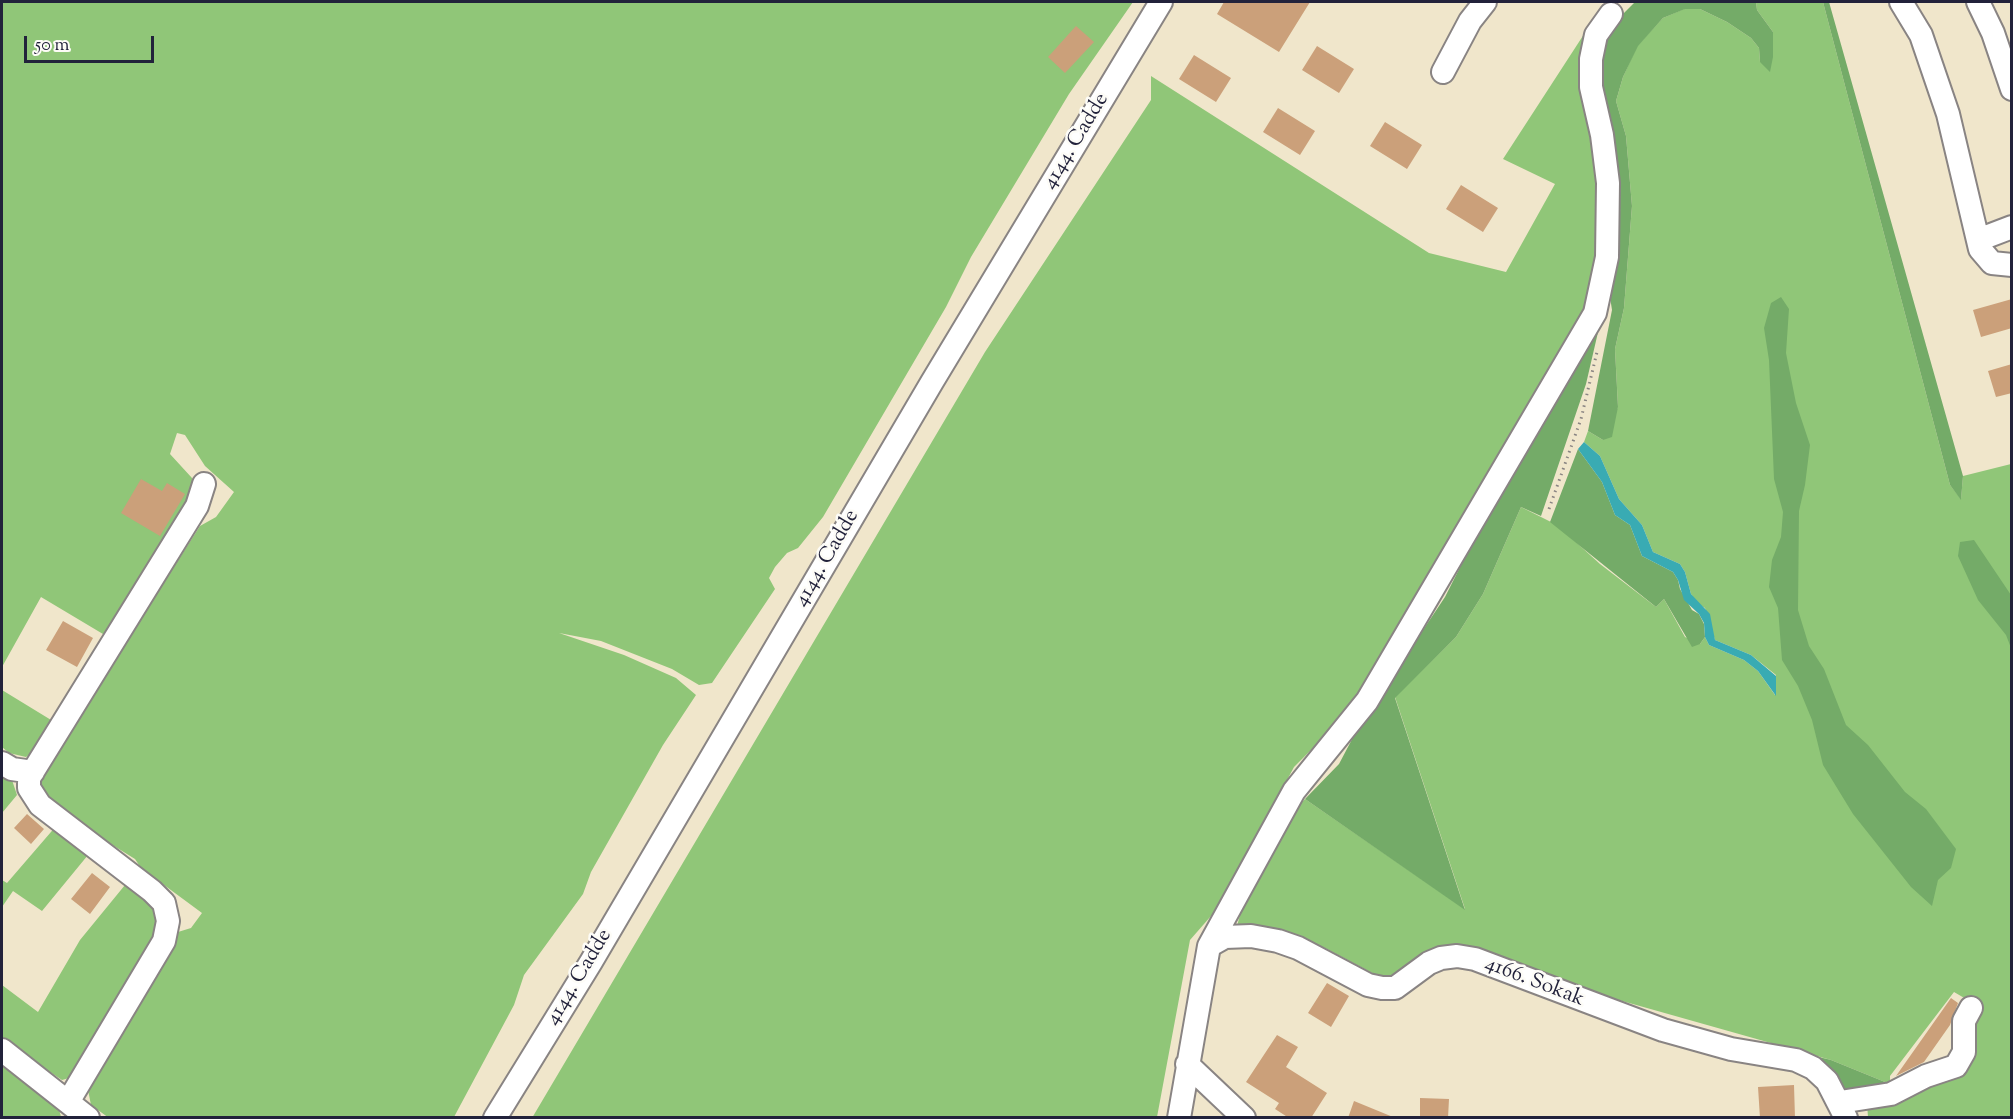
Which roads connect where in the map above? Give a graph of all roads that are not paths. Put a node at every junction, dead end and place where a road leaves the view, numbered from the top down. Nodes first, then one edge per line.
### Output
1 (1161, 2) edge
2 (1485, 2) edge
3 (1901, 2) edge
4 (1978, 2) edge
5 (1611, 14) dead end
6 (1443, 72) dead end
7 (2012, 89) edge
8 (2012, 227) edge
9 (1978, 240) junction
10 (2012, 265) edge
11 (204, 484) dead end
12 (2, 763) edge
13 (33, 772) junction
14 (1209, 946) junction
15 (1971, 1008) dead end
16 (2, 1050) edge
17 (1187, 1064) junction
18 (68, 1102) junction
19 (1843, 1110) edge
20 (87, 1117) edge
21 (495, 1118) edge
22 (1179, 1118) edge
23 (1244, 1118) edge

1 - 21 street, 4144. Cadde
2 - 6 street
3 - 9 street
4 - 7 street
5 - 14 street
8 - 9 street
9 - 10 street
11 - 13 street
12 - 13 street
13 - 18 street
14 - 17 street
14 - 19 street, 4166. Sokak
15 - 19 street
16 - 18 street
17 - 22 street
17 - 23 street
18 - 20 street

